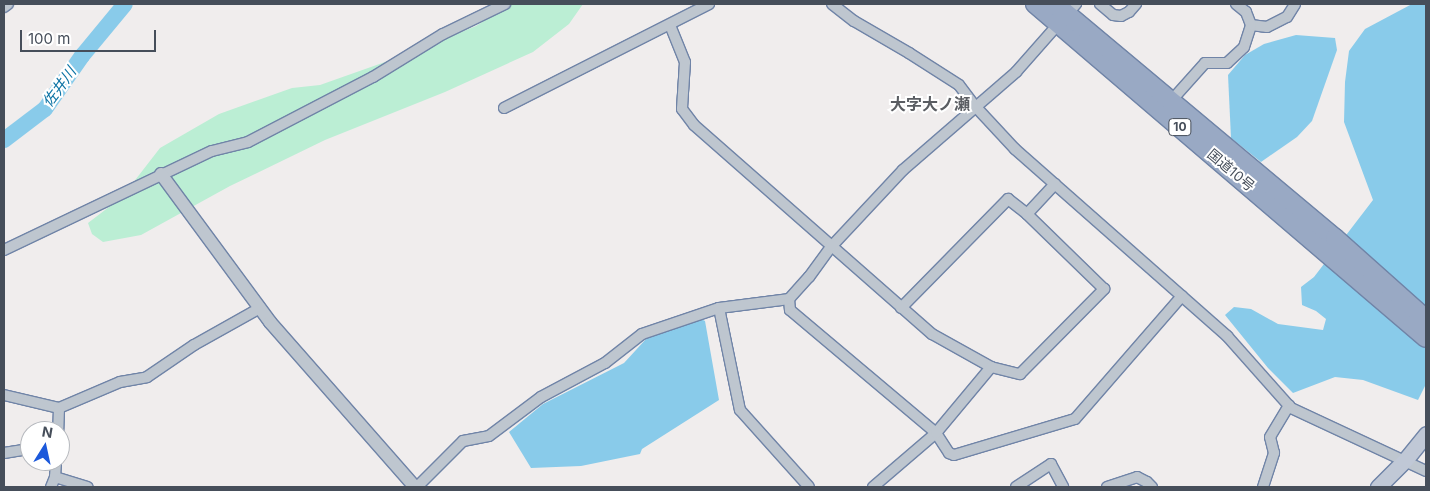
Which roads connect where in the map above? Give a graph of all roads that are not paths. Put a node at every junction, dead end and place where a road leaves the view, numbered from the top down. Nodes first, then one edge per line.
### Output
1 (8, 4) edge
2 (505, 4) edge
3 (709, 4) edge
4 (832, 4) edge
5 (1034, 4) edge
6 (1100, 4) edge
7 (1136, 4) edge
8 (1236, 4) edge
9 (1295, 4) edge
10 (4, 7) edge
11 (1064, 11) edge
12 (670, 25) junction
13 (1251, 25) junction
14 (1171, 101) junction
15 (975, 106) junction
16 (504, 108) dead end
17 (161, 174) junction
18 (1055, 184) junction
19 (1027, 214) junction
20 (1330, 244) junction
21 (831, 247) junction
22 (4, 250) edge
23 (1182, 296) junction
24 (789, 299) junction
25 (260, 308) junction
26 (719, 308) junction
27 (901, 308) junction
28 (1426, 319) edge
29 (1426, 338) edge
30 (991, 367) junction
31 (4, 395) edge
32 (1289, 405) junction
33 (60, 408) junction
34 (59, 421) edge
35 (936, 433) junction
36 (1426, 434) edge
37 (20, 451) edge
38 (4, 453) edge
39 (1406, 460) junction
40 (55, 471) edge
41 (1426, 471) edge
42 (55, 477) junction
43 (51, 487) edge
44 (88, 487) edge
45 (416, 487) edge
46 (809, 487) edge
47 (873, 487) edge
48 (1016, 487) edge
49 (1063, 487) edge
50 (1107, 487) edge
51 (1152, 487) edge
52 (1263, 487) edge
53 (1378, 487) edge

1 - 10 street
2 - 17 street
3 - 12 street
4 - 15 street
5 - 11 highway, 国道10号 / 10
6 - 7 street
8 - 13 street
9 - 13 street
11 - 14 highway, 国道10号 / 10
11 - 15 street
11 - 20 highway, 国道10号 / 10
12 - 16 street
12 - 21 street
13 - 14 street
14 - 20 highway, 国道10号 / 10
15 - 18 street
15 - 21 street
17 - 22 street
17 - 25 street
18 - 19 street
18 - 23 street
19 - 27 street
19 - 30 street
20 - 28 highway, 国道10号 / 10
20 - 29 highway, 国道10号 / 10
21 - 24 street
21 - 27 street
23 - 32 street
23 - 35 street
24 - 26 street
24 - 35 street
25 - 33 street
25 - 45 street
26 - 45 street
26 - 46 street
27 - 30 street
30 - 35 street
31 - 33 street
32 - 39 street
32 - 52 street
33 - 34 street
35 - 47 street
36 - 39 main road
37 - 38 street
39 - 41 street
39 - 53 main road
40 - 42 street
42 - 43 street
42 - 44 street
48 - 49 street
50 - 51 street

